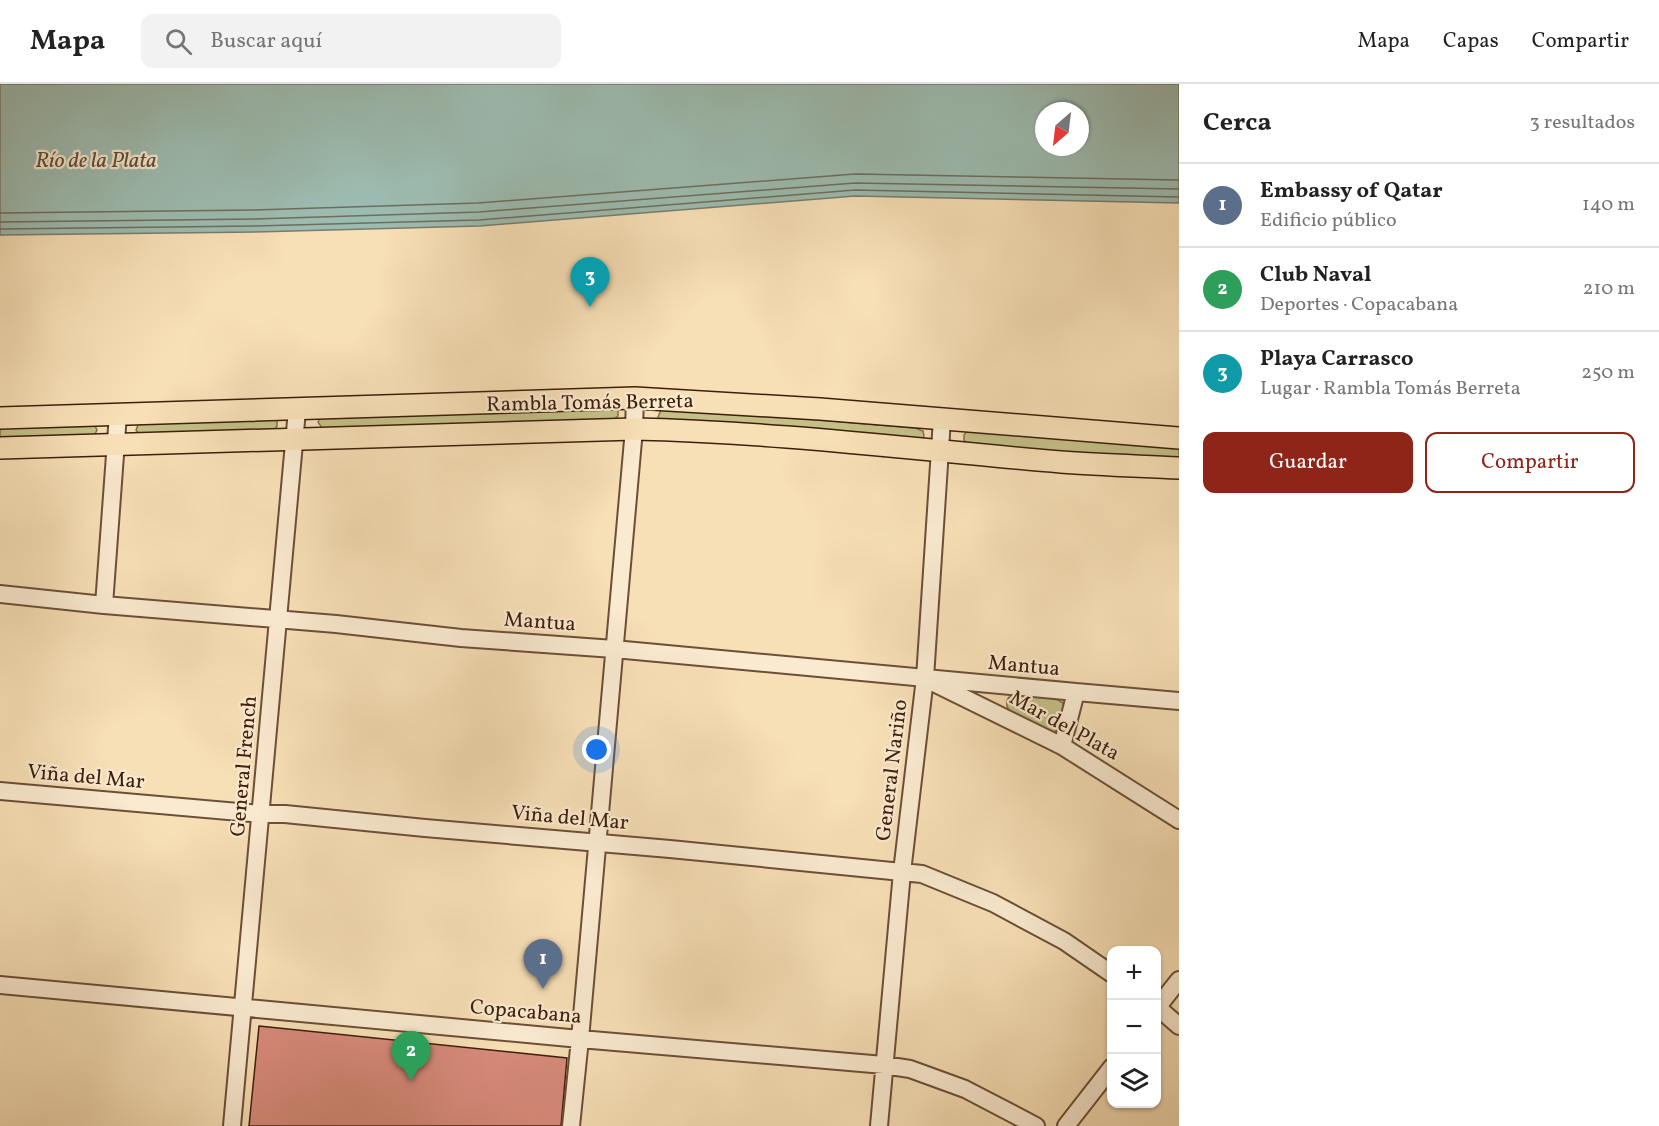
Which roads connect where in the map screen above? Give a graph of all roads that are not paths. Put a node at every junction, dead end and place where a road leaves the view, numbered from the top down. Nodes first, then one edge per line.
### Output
1 (635, 398) junction
2 (297, 410) junction
3 (118, 414) junction
4 (0, 418) edge
5 (942, 419) junction
6 (634, 429) junction
7 (295, 438) junction
8 (1179, 438) edge
9 (116, 443) junction
10 (0, 448) edge
11 (939, 450) junction
12 (1179, 468) edge
13 (0, 594) edge
14 (104, 605) junction
15 (279, 620) junction
16 (614, 649) junction
17 (925, 678) junction
18 (1076, 693) junction
19 (1179, 701) edge
20 (1062, 746) junction
21 (0, 790) edge
22 (261, 814) junction
23 (1179, 820) edge
24 (598, 843) junction
25 (902, 872) junction
26 (1107, 970) edge
27 (1179, 980) edge
28 (0, 985) edge
29 (1161, 1003) edge
30 (243, 1006) junction
31 (1161, 1011) edge
32 (1179, 1026) edge
33 (580, 1039) junction
34 (884, 1065) junction
35 (1107, 1073) edge
36 (232, 1126) edge
37 (571, 1126) edge
38 (879, 1126) edge
39 (1035, 1126) edge
40 (1066, 1126) edge

1 - 2 main road, Rambla Tomás Berreta
1 - 5 main road, Rambla Tomás Berreta
1 - 6 street
2 - 3 main road, Rambla Tomás Berreta
2 - 7 street, General French
3 - 4 main road, Rambla Tomás Berreta
3 - 9 street
5 - 8 main road, Rambla Tomás Berreta
5 - 11 street, General Nariño
6 - 7 main road, Rambla Tomás Berreta
6 - 11 main road, Rambla Tomás Berreta
6 - 16 street
7 - 9 main road, Rambla Tomás Berreta
7 - 15 street, General French
9 - 10 main road, Rambla Tomás Berreta
9 - 14 street
11 - 12 main road, Rambla Tomás Berreta
11 - 17 street, General Nariño
13 - 14 street, Mantua
14 - 15 street, Mantua
15 - 16 street, Mantua
15 - 22 street, General French
16 - 17 street, Mantua
16 - 24 street
17 - 18 street, Mantua
17 - 20 street, Mar del Plata
17 - 25 street, General Nariño
18 - 19 street, Mantua
18 - 20 street, Mantua
20 - 23 street, Mar del Plata
21 - 22 street, Viña del Mar
22 - 24 street, Viña del Mar
22 - 30 street, General French
24 - 25 street, Viña del Mar
24 - 33 street
25 - 26 street, Viña del Mar
25 - 34 street, General Nariño
27 - 29 street
28 - 30 street, Copacabana
30 - 33 street, Copacabana
30 - 36 street, General French
31 - 32 street
33 - 34 street, Copacabana
33 - 37 street
34 - 38 street, General Nariño
34 - 39 street, Copacabana
35 - 40 street

